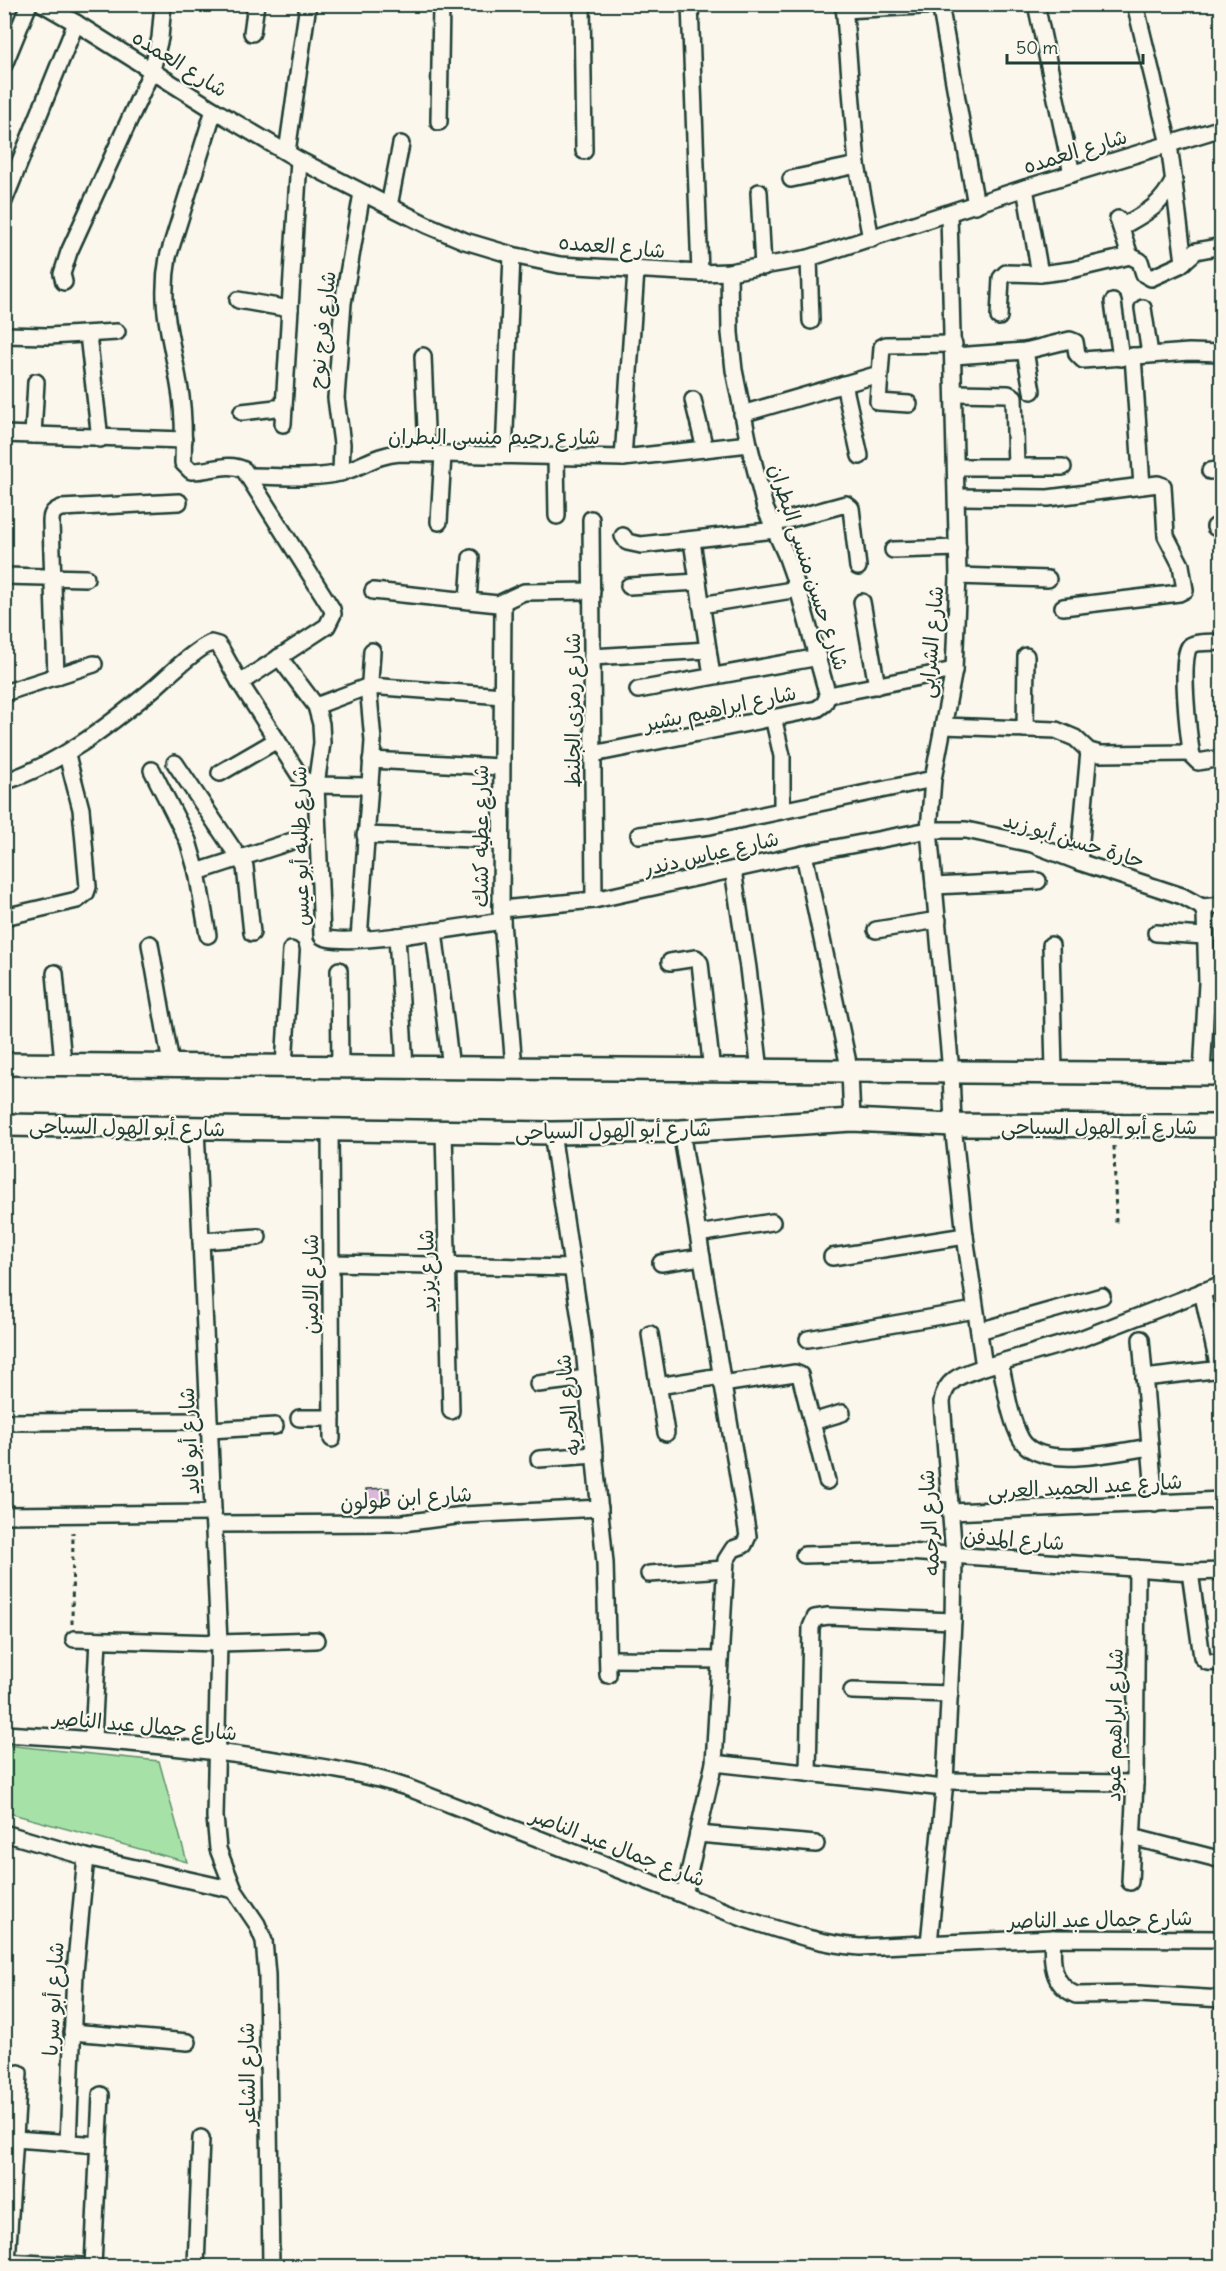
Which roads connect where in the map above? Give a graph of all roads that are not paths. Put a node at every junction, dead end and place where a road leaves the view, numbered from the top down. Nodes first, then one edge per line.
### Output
1 (29, 4) edge
2 (43, 4) edge
3 (163, 4) edge
4 (256, 4) edge
5 (308, 4) edge
6 (441, 4) edge
7 (582, 4) edge
8 (690, 4) edge
9 (1036, 4) edge
10 (1135, 4) edge
11 (940, 5) edge
12 (844, 7) edge
13 (71, 15) edge
14 (252, 33) dead end
15 (4, 65) edge
16 (152, 70) junction
17 (214, 111) junction
18 (439, 122) dead end
19 (1221, 128) edge
20 (401, 144) dead end
21 (1169, 144) junction
22 (584, 151) dead end
23 (292, 156) junction
24 (857, 165) junction
25 (1072, 174) junction
26 (791, 179) dead end
27 (1174, 180) junction
28 (1025, 188) junction
29 (759, 192) dead end
30 (362, 193) junction
31 (4, 201) edge
32 (976, 205) junction
33 (389, 206) junction
34 (949, 214) junction
35 (871, 239) junction
36 (1221, 246) edge
37 (512, 255) junction
38 (1124, 257) junction
39 (808, 258) junction
40 (1184, 262) junction
41 (763, 267) junction
42 (636, 271) junction
43 (729, 272) junction
44 (700, 273) junction
45 (1040, 274) junction
46 (64, 282) dead end
47 (238, 300) dead end
48 (1113, 302) dead end
49 (1143, 308) dead end
50 (290, 309) junction
51 (999, 317) dead end
52 (811, 321) dead end
53 (117, 332) dead end
54 (4, 335) edge
55 (88, 335) junction
56 (954, 350) junction
57 (1025, 351) junction
58 (1221, 353) edge
59 (1150, 354) junction
60 (423, 356) dead end
61 (1127, 357) junction
62 (879, 374) junction
63 (36, 382) dead end
64 (844, 384) junction
65 (1032, 391) dead end
66 (955, 393) junction
67 (693, 400) dead end
68 (909, 404) dead end
69 (284, 407) junction
70 (243, 412) dead end
71 (742, 414) junction
72 (283, 424) dead end
73 (4, 434) edge
74 (33, 435) junction
75 (100, 438) junction
76 (184, 440) junction
77 (749, 444) junction
78 (705, 449) junction
79 (427, 453) junction
80 (443, 455) junction
81 (504, 455) junction
82 (860, 456) dead end
83 (556, 457) junction
84 (623, 458) junction
85 (956, 467) junction
86 (1016, 467) junction
87 (1064, 467) dead end
88 (341, 473) junction
89 (250, 476) junction
90 (1142, 486) junction
91 (957, 497) junction
92 (179, 502) dead end
93 (557, 516) dead end
94 (591, 519) dead end
95 (439, 522) dead end
96 (774, 527) junction
97 (623, 536) dead end
98 (692, 541) junction
99 (958, 548) junction
100 (893, 550) dead end
101 (471, 558) dead end
102 (858, 567) dead end
103 (4, 576) edge
104 (958, 576) junction
105 (52, 577) junction
106 (86, 578) dead end
107 (1048, 579) dead end
108 (698, 582) junction
109 (629, 585) dead end
110 (798, 589) junction
111 (373, 591) dead end
112 (592, 591) junction
113 (468, 600) junction
114 (862, 602) dead end
115 (503, 603) junction
116 (701, 605) junction
117 (1063, 607) dead end
118 (1221, 642) edge
119 (708, 650) junction
120 (372, 651) dead end
121 (1026, 656) dead end
122 (279, 657) junction
123 (592, 657) junction
124 (819, 657) junction
125 (94, 664) dead end
126 (954, 670) junction
127 (712, 676) junction
128 (56, 677) junction
129 (240, 683) junction
130 (369, 686) junction
131 (877, 686) junction
132 (638, 690) dead end
133 (4, 693) edge
134 (503, 696) junction
135 (828, 696) junction
136 (316, 706) junction
137 (773, 717) junction
138 (944, 726) junction
139 (1025, 729) junction
140 (277, 740) junction
141 (1089, 751) junction
142 (593, 754) junction
143 (67, 755) junction
144 (1196, 757) junction
145 (1221, 758) edge
146 (371, 760) junction
147 (175, 763) dead end
148 (501, 767) junction
149 (152, 770) dead end
150 (220, 773) dead end
151 (933, 779) junction
152 (4, 782) edge
153 (316, 785) junction
154 (368, 786) junction
155 (782, 810) junction
156 (929, 830) junction
157 (317, 833) junction
158 (365, 835) junction
159 (639, 836) dead end
160 (501, 840) junction
161 (804, 854) junction
162 (239, 858) junction
163 (1079, 862) junction
164 (733, 870) junction
165 (197, 872) junction
166 (1038, 881) dead end
167 (934, 886) junction
168 (594, 900) junction
169 (1221, 906) edge
170 (1202, 907) junction
171 (501, 915) junction
172 (4, 917) edge
173 (938, 920) junction
174 (876, 930) dead end
175 (434, 931) junction
176 (252, 933) dead end
177 (1156, 933) dead end
178 (207, 935) dead end
179 (397, 936) junction
180 (1205, 936) junction
181 (359, 939) junction
182 (150, 944) dead end
183 (1051, 945) dead end
184 (291, 950) dead end
185 (670, 962) dead end
186 (339, 970) dead end
187 (55, 973) dead end
188 (63, 1063) junction
189 (4, 1064) edge
190 (171, 1064) junction
191 (284, 1066) junction
192 (340, 1067) junction
193 (405, 1067) junction
194 (451, 1068) junction
195 (514, 1068) junction
196 (712, 1071) junction
197 (760, 1071) junction
198 (850, 1072) junction
199 (951, 1072) junction
200 (1054, 1072) junction
201 (1212, 1074) edge
202 (852, 1120) junction
203 (4, 1125) edge
204 (953, 1125) junction
205 (1221, 1126) edge
206 (195, 1128) junction
207 (330, 1130) junction
208 (444, 1131) junction
209 (681, 1131) junction
210 (552, 1133) junction
211 (772, 1222) dead end
212 (698, 1234) junction
213 (965, 1236) junction
214 (258, 1237) dead end
215 (201, 1240) junction
216 (702, 1257) junction
217 (832, 1257) dead end
218 (331, 1263) junction
219 (661, 1263) dead end
220 (448, 1264) junction
221 (573, 1268) junction
222 (1221, 1284) edge
223 (1202, 1291) junction
224 (1102, 1296) dead end
225 (975, 1310) junction
226 (979, 1331) junction
227 (650, 1334) dead end
228 (808, 1339) dead end
229 (1141, 1340) dead end
230 (1000, 1363) junction
231 (984, 1367) junction
232 (1220, 1369) edge
233 (587, 1378) junction
234 (1144, 1378) junction
235 (721, 1380) junction
236 (538, 1384) dead end
237 (658, 1386) junction
238 (452, 1411) dead end
239 (842, 1413) dead end
240 (299, 1418) dead end
241 (332, 1418) junction
242 (4, 1422) edge
243 (812, 1422) junction
244 (209, 1426) junction
245 (275, 1426) dead end
246 (666, 1433) dead end
247 (332, 1439) dead end
248 (1150, 1447) junction
249 (594, 1455) junction
250 (539, 1459) dead end
251 (827, 1481) dead end
252 (1221, 1500) edge
253 (1155, 1504) junction
254 (600, 1508) junction
255 (951, 1512) junction
256 (4, 1515) edge
257 (214, 1519) junction
258 (804, 1555) dead end
259 (954, 1556) junction
260 (1137, 1568) junction
261 (725, 1569) junction
262 (1221, 1571) edge
263 (1190, 1572) junction
264 (649, 1574) dead end
265 (953, 1621) junction
266 (74, 1639) road end
267 (98, 1640) junction
268 (316, 1640) dead end
269 (219, 1643) junction
270 (608, 1659) junction
271 (720, 1660) junction
272 (1221, 1663) edge
273 (608, 1675) dead end
274 (852, 1691) dead end
275 (950, 1694) junction
276 (4, 1734) edge
277 (93, 1739) junction
278 (216, 1751) junction
279 (714, 1763) junction
280 (808, 1773) junction
281 (1135, 1783) junction
282 (945, 1784) junction
283 (4, 1833) edge
284 (698, 1834) junction
285 (1132, 1838) junction
286 (816, 1844) dead end
287 (86, 1857) junction
288 (1221, 1860) edge
289 (1130, 1882) dead end
290 (234, 1890) junction
291 (684, 1895) junction
292 (1053, 1938) junction
293 (1221, 1939) edge
294 (929, 1943) junction
295 (1221, 1999) edge
296 (72, 2032) junction
297 (188, 2042) dead end
298 (19, 2073) dead end
299 (101, 2095) dead end
300 (201, 2138) dead end
301 (15, 2139) junction
302 (68, 2143) junction
303 (99, 2145) junction
304 (6, 2262) edge
305 (82, 2266) edge
306 (93, 2266) edge
307 (196, 2266) edge
308 (271, 2266) edge

1 - 15 street
2 - 13 street, شارع العمده
3 - 16 street
4 - 14 street
5 - 23 street
6 - 18 street
7 - 22 street
8 - 44 street
9 - 25 street
10 - 21 street
11 - 12 street
11 - 32 street
12 - 24 street
13 - 16 street, شارع العمده
13 - 31 street
16 - 17 street, شارع العمده
16 - 46 street
17 - 23 street, شارع العمده
17 - 76 street
19 - 21 street, شارع العمده
20 - 33 street
21 - 25 street, شارع العمده
21 - 27 street
23 - 30 street, شارع العمده
23 - 50 street
24 - 26 street
24 - 35 street
25 - 28 street, شارع العمده
27 - 38 street
27 - 40 street
28 - 32 street, شارع العمده
28 - 45 street
29 - 41 street
30 - 33 street, شارع العمده
30 - 88 street, شارع فرج نوح
32 - 34 street, شارع العمده
33 - 37 street, شارع العمده
34 - 35 street, شارع العمده
34 - 56 street, شارع الشرابى
35 - 39 street, شارع العمده
36 - 40 street
37 - 42 street, شارع العمده
37 - 81 street
38 - 40 street
38 - 45 street
39 - 41 street, شارع العمده
39 - 52 street
41 - 43 street, شارع العمده
42 - 44 street, شارع العمده
42 - 84 street
43 - 44 street, شارع العمده
43 - 71 street, شارع حسن منسى البطران
45 - 51 street
47 - 50 street
48 - 61 street
49 - 59 street
50 - 69 street
53 - 55 street
54 - 55 street
55 - 75 street
56 - 57 street
56 - 62 street
56 - 66 street, شارع الشرابى
57 - 61 street
57 - 65 street
58 - 59 street
59 - 61 street
60 - 79 street
61 - 90 street
62 - 64 street
62 - 68 street
63 - 74 street
64 - 71 street
64 - 82 street
66 - 85 street, شارع الشرابى
66 - 86 street
67 - 78 street
69 - 70 street
69 - 72 street
71 - 77 street, شارع حسن منسى البطران
73 - 74 street
74 - 75 street
75 - 76 street
76 - 89 street, شارع رحيم منسى البطران
77 - 78 street, شارع رحيم منسى البطران
77 - 96 street, شارع حسن منسى البطران
78 - 84 street, شارع رحيم منسى البطران
79 - 80 street, شارع رحيم منسى البطران
79 - 88 street, شارع رحيم منسى البطران
80 - 81 street, شارع رحيم منسى البطران
80 - 95 street
81 - 83 street, شارع رحيم منسى البطران
83 - 84 street, شارع رحيم منسى البطران
83 - 93 street
85 - 86 street
85 - 91 street, شارع الشرابى
86 - 87 street
88 - 89 street, شارع رحيم منسى البطران
89 - 122 street
90 - 91 street
90 - 117 street
91 - 99 street, شارع الشرابى
92 - 105 street
94 - 112 street, شارع رمزى الجلنط
96 - 98 street
96 - 102 street
96 - 110 street, شارع حسن منسى البطران
97 - 98 street
98 - 108 street
99 - 100 street
99 - 104 street, شارع الشرابى
101 - 113 street
103 - 105 street
104 - 107 street
104 - 126 street, شارع الشرابى
105 - 106 street
105 - 128 street
108 - 109 street
108 - 116 street
110 - 116 street
110 - 124 street, شارع حسن منسى البطران
111 - 113 street
112 - 115 street
112 - 123 street, شارع رمزى الجلنط
113 - 115 street
114 - 131 street
115 - 134 street, شارع عطيه كشك
116 - 119 street
118 - 144 street
119 - 123 street
119 - 127 street
120 - 130 street
121 - 139 street
122 - 129 street
122 - 136 street, شارع طلبه أبو عيس
123 - 142 street, شارع رمزى الجلنط
124 - 127 street
124 - 135 street, شارع حسن منسى البطران
125 - 128 street
126 - 131 street, شارع ابراهيم بشير
126 - 138 street, شارع الشرابى
127 - 132 street
128 - 133 street
129 - 140 street
129 - 143 street
130 - 134 street
130 - 136 street
130 - 146 street
131 - 135 street, شارع ابراهيم بشير
134 - 148 street, شارع عطيه كشك
135 - 137 street, شارع ابراهيم بشير
136 - 153 street, شارع طلبه أبو عيس
137 - 142 street, شارع ابراهيم بشير
137 - 155 street
138 - 139 street
138 - 151 street, شارع الشرابى
139 - 141 street
140 - 150 street
140 - 153 street
141 - 144 street
141 - 163 street
142 - 168 street, شارع رمزى الجلنط
143 - 152 street
143 - 172 street
144 - 145 street
146 - 148 street
146 - 154 street
147 - 162 street
148 - 160 street, شارع عطيه كشك
149 - 165 street
151 - 155 street
151 - 156 street, شارع الشرابى
153 - 154 street
153 - 157 street, شارع طلبه أبو عيس
154 - 158 street
155 - 159 street
156 - 161 street, شارع عباس دندر
156 - 163 street, حارة حسن أبو زيد
156 - 167 street, شارع الشرابى
157 - 162 street
157 - 181 street, شارع طلبه أبو عيس
158 - 160 street
158 - 181 street
160 - 171 street, شارع عطيه كشك
161 - 164 street, شارع عباس دندر
161 - 198 street
162 - 165 street
162 - 176 street
163 - 170 street, حارة حسن أبو زيد
164 - 168 street, شارع عباس دندر
164 - 197 street
165 - 178 street
166 - 167 street
167 - 173 street, شارع الشرابى
168 - 171 street, شارع عباس دندر
169 - 170 street
170 - 180 street
171 - 175 street, شارع طلبه أبو عيس
171 - 195 street, شارع عطيه كشك
173 - 174 street
173 - 199 street, شارع الشرابى
175 - 179 street, شارع طلبه أبو عيس
175 - 194 street
177 - 180 street
179 - 181 street, شارع طلبه أبو عيس
179 - 193 street
180 - 201 street
182 - 190 street
183 - 200 street
184 - 191 street
185 - 196 street
186 - 192 street
187 - 188 street
188 - 189 main road
188 - 190 main road
190 - 191 main road
191 - 192 main road
192 - 193 main road
193 - 194 main road
194 - 195 main road
195 - 196 main road
196 - 197 main road
197 - 198 main road
198 - 199 main road
198 - 202 street
199 - 200 main road
199 - 204 street, شارع الشرابى
200 - 201 main road
202 - 204 main road, شارع أبو الهول السياحى
202 - 209 main road, شارع أبو الهول السياحى
203 - 206 main road, شارع أبو الهول السياحى
204 - 205 main road, شارع أبو الهول السياحى
204 - 213 street
206 - 207 main road, شارع أبو الهول السياحى
206 - 215 street, شارع أبو فايد
207 - 208 main road, شارع أبو الهول السياحى
207 - 218 street, شارع الامين
208 - 210 main road, شارع أبو الهول السياحى
208 - 220 street, شارع يزيد
209 - 210 main road, شارع أبو الهول السياحى
209 - 212 street
210 - 221 street, شارع الحريه
211 - 212 street
212 - 216 street
213 - 217 street
213 - 225 street
214 - 215 street
215 - 244 street, شارع أبو فايد
216 - 219 street
216 - 235 street
218 - 220 street
218 - 241 street, شارع الامين
220 - 221 street
220 - 238 street, شارع يزيد
221 - 233 street, شارع الحريه
222 - 223 street, شارع الرحمه
223 - 230 street, شارع الرحمه
223 - 232 street
224 - 226 street
225 - 226 street
225 - 228 street
226 - 231 street
227 - 237 street
229 - 234 street
230 - 231 street, شارع الرحمه
230 - 248 street
231 - 255 street, شارع الرحمه
232 - 234 street
233 - 236 street
233 - 249 street, شارع الحريه
234 - 248 street
235 - 237 street
235 - 243 street
235 - 261 street
237 - 246 street
239 - 243 street
240 - 241 street
241 - 247 street, شارع الامين
242 - 244 street
243 - 251 street
244 - 245 street
244 - 257 street, شارع أبو فايد
248 - 253 street
249 - 250 street
249 - 254 street, شارع الحريه
252 - 253 street, شارع عبد الحميد العربى
253 - 255 street, شارع عبد الحميد العربى
254 - 257 street, شارع ابن طولون
254 - 270 street, شارع الحريه
255 - 259 street, شارع الرحمه
256 - 257 street, شارع ابن طولون
257 - 269 street, شارع أبو فايد
258 - 259 street, شارع المدفن
259 - 260 street, شارع المدفن
259 - 265 street, شارع الرحمه
260 - 263 street, شارع المدفن
260 - 281 street, شارع ابراهيم عبود
261 - 264 street
261 - 271 street
262 - 263 street, شارع المدفن
263 - 272 street
265 - 275 street, شارع الرحمه
265 - 280 street
266 - 267 street
267 - 269 street
267 - 277 street
268 - 269 street
269 - 278 street, شارع أبو فايد
270 - 271 street
270 - 273 street, شارع الحريه
271 - 279 street
274 - 275 street
275 - 282 street, شارع الرحمه
276 - 277 street, شارع جمال عبد الناصر
277 - 278 street, شارع جمال عبد الناصر
278 - 290 street, شارع الشاعر
278 - 291 street, شارع جمال عبد الناصر
279 - 280 street
279 - 284 street
280 - 282 street
281 - 282 street
281 - 285 street, شارع ابراهيم عبود
282 - 294 street, شارع الرحمه
283 - 287 street
284 - 286 street
284 - 291 street
285 - 288 street
285 - 289 street, شارع ابراهيم عبود
287 - 290 street
287 - 296 street, شارع أبو سريا
290 - 308 street, شارع الشاعر
291 - 294 street, شارع جمال عبد الناصر
292 - 293 street, شارع جمال عبد الناصر
292 - 294 street, شارع جمال عبد الناصر
292 - 295 street
296 - 297 street
296 - 302 street, شارع أبو سريا
298 - 301 street
299 - 303 street
300 - 307 street
301 - 302 street
301 - 304 street
302 - 303 street
303 - 306 street
304 - 305 street

